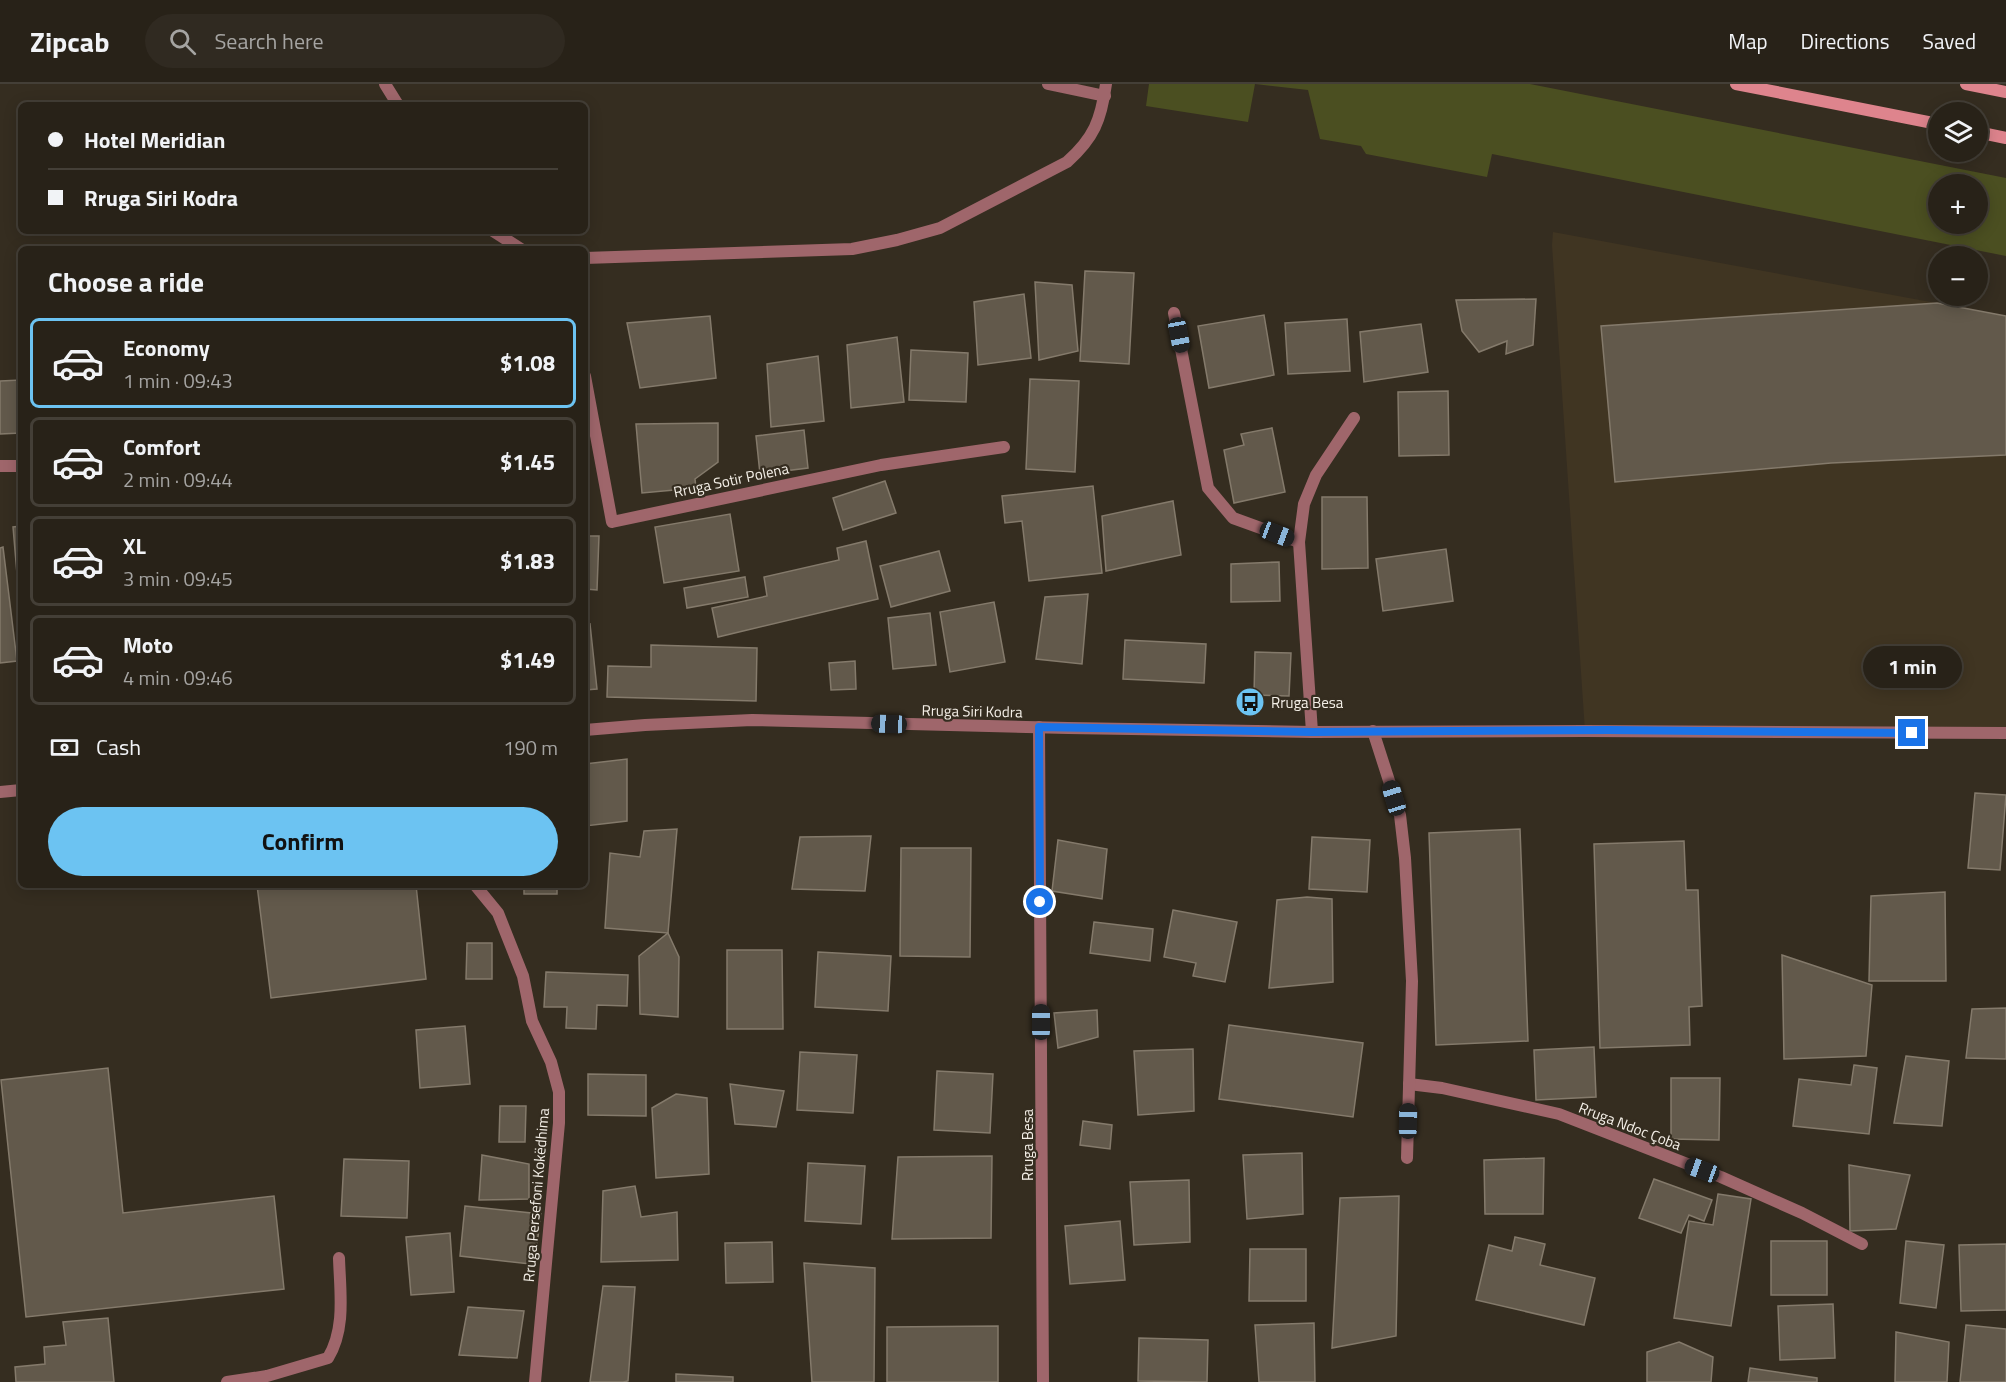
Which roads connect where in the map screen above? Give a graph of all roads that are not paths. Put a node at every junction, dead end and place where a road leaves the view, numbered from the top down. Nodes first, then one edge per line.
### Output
1 (386, 84) edge
2 (1048, 84) edge
3 (1736, 84) edge
4 (1966, 84) edge
5 (1105, 90) edge
6 (2006, 92) edge
7 (396, 102) edge
8 (1928, 122) edge
9 (1988, 134) edge
10 (2006, 138) edge
11 (498, 234) edge
12 (516, 246) edge
13 (588, 258) edge
14 (1174, 314) dead end
15 (588, 392) edge
16 (1354, 418) dead end
17 (1004, 447) dead end
18 (0, 466) edge
19 (18, 466) edge
20 (1299, 542) junction
21 (1039, 727) junction
22 (588, 730) edge
23 (1373, 731) junction
24 (1312, 732) junction
25 (2006, 734) edge
26 (18, 790) edge
27 (0, 792) edge
28 (477, 888) edge
29 (1409, 1084) junction
30 (1407, 1158) dead end
31 (1862, 1244) dead end
32 (339, 1258) dead end
33 (227, 1382) edge
34 (535, 1382) edge
35 (1043, 1382) edge

1 - 7 street
2 - 5 street
3 - 8 main road
4 - 6 main road
5 - 13 street
9 - 10 main road
11 - 12 street
14 - 20 street
15 - 17 street, Rruga Sotir Polena
16 - 20 street
18 - 19 street
20 - 24 street
21 - 22 street, Rruga Siri Kodra
21 - 24 street, Rruga Siri Kodra
21 - 35 street, Rruga Besa
23 - 24 street, Rruga Siri Kodra
23 - 25 street, Rruga Siri Kodra
23 - 29 street
26 - 27 street
28 - 34 street, Rruga Persefoni Kokëdhima
29 - 30 street
29 - 31 street, Rruga Ndoc Çoba
32 - 33 street

